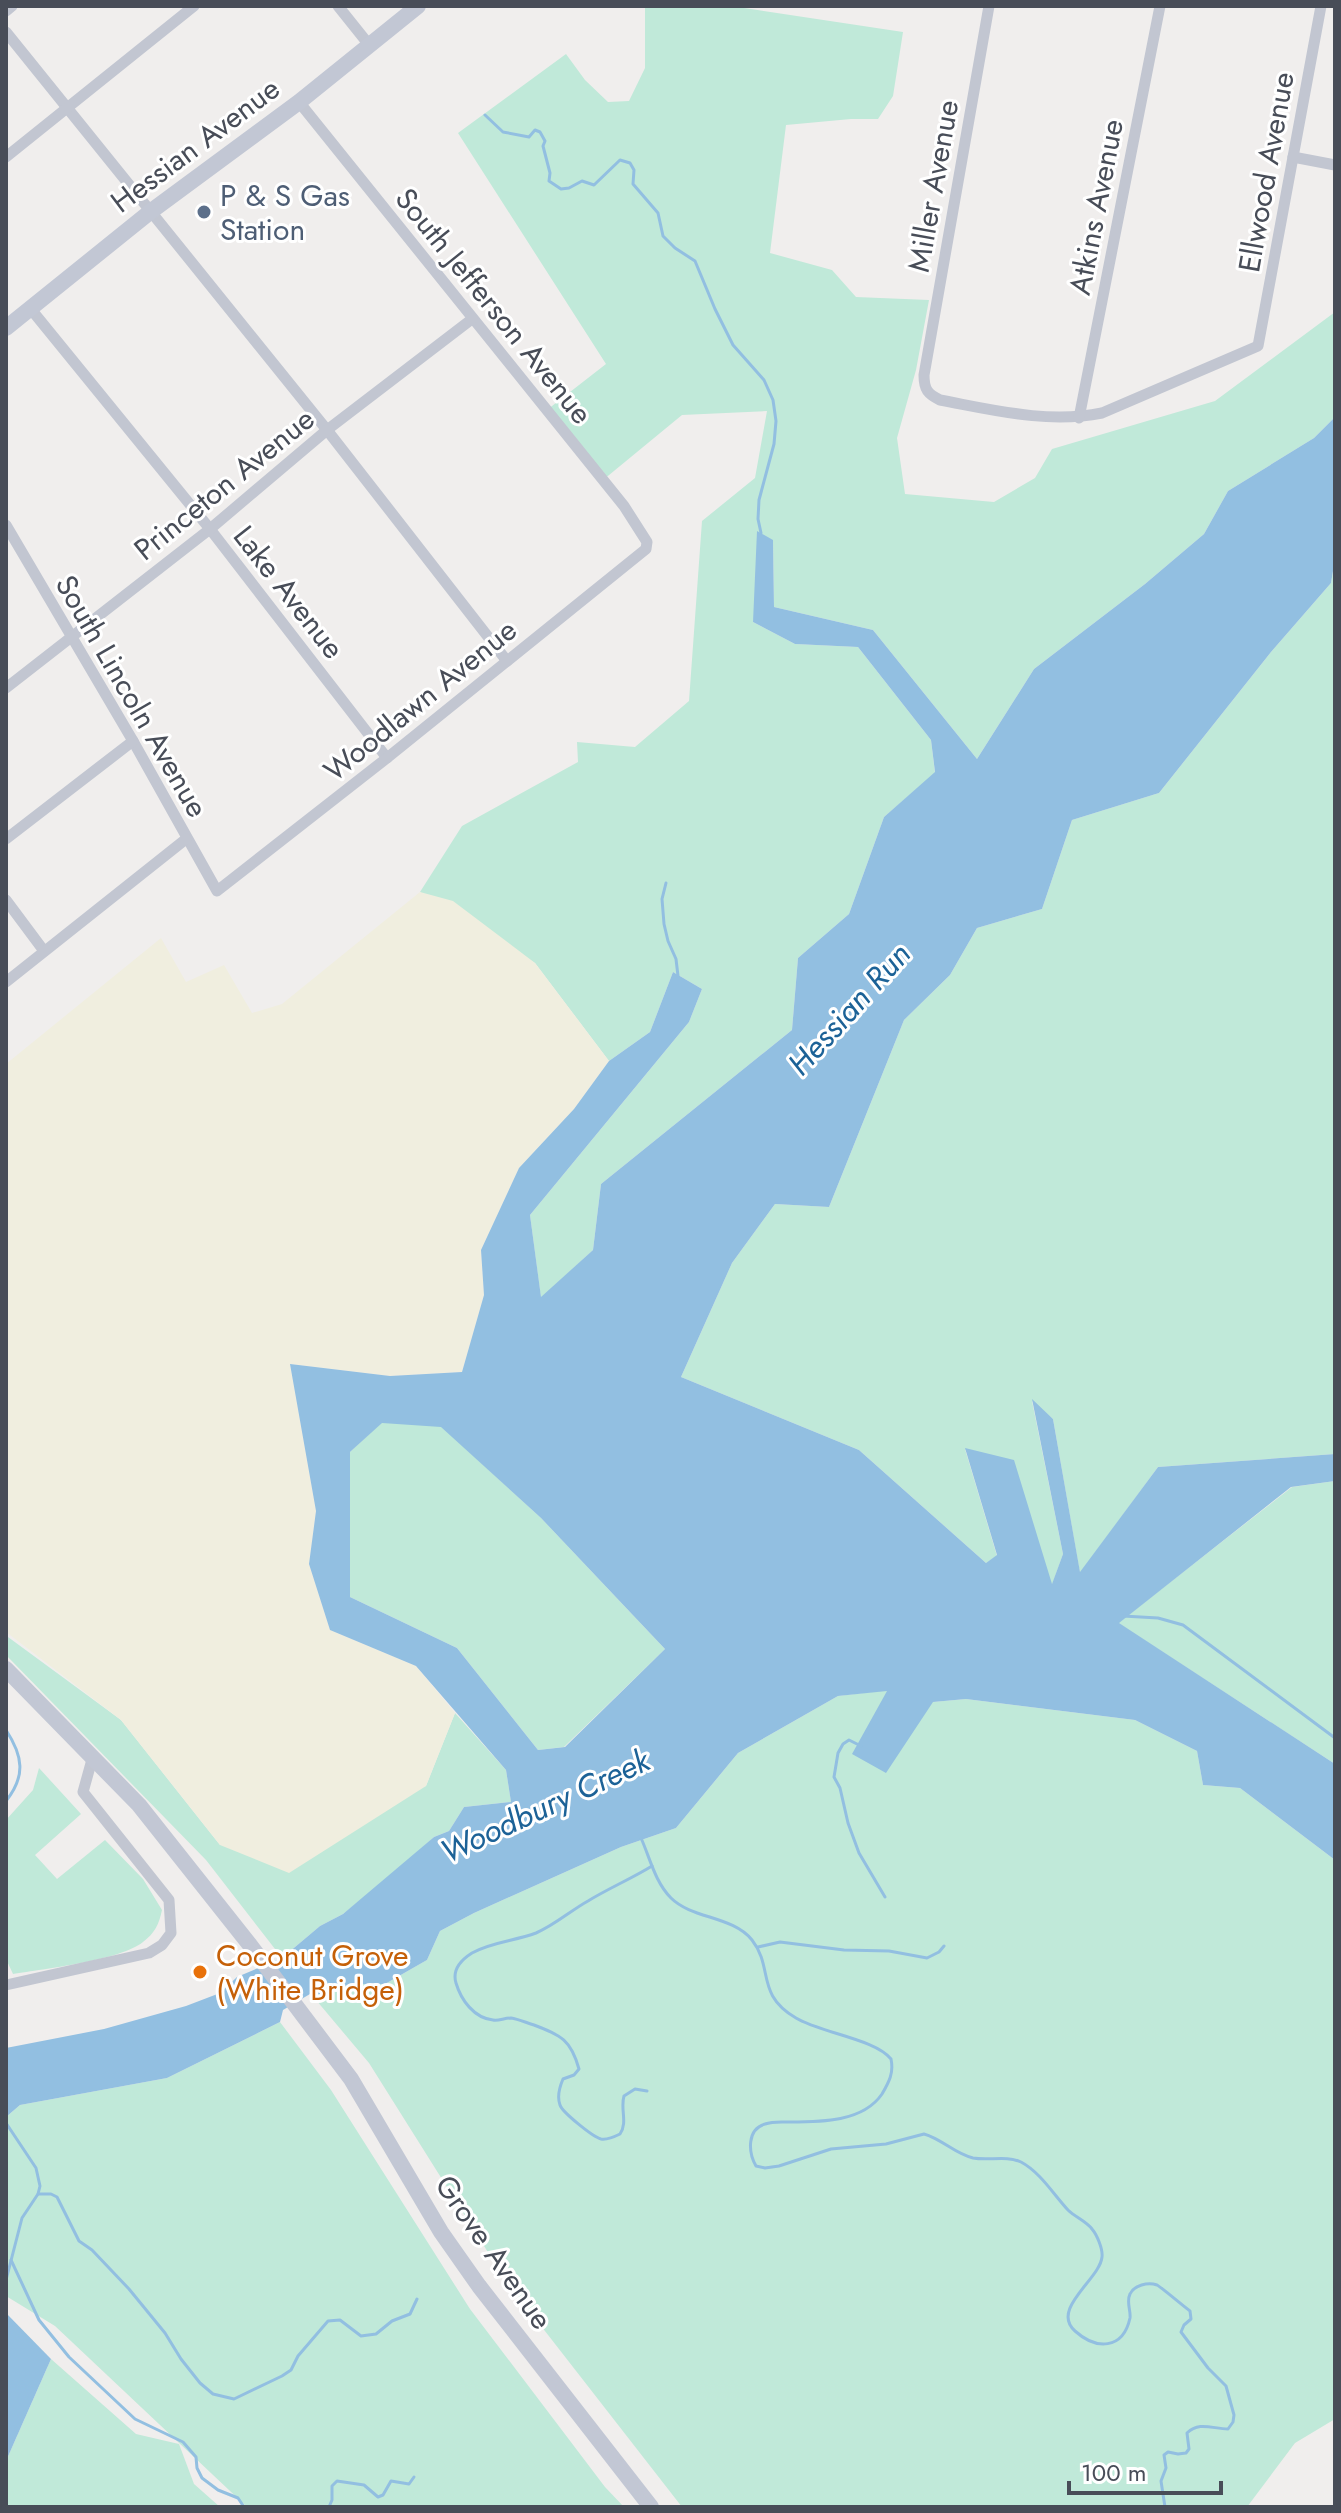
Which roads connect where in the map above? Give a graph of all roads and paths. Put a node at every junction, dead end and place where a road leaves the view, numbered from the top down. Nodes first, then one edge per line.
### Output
1 (12, 6) edge
2 (194, 6) edge
3 (338, 6) edge
4 (418, 6) edge
5 (989, 6) edge
6 (1160, 6) edge
7 (1321, 6) edge
8 (6, 11) edge
9 (6, 32) edge
10 (370, 46) junction
11 (299, 102) junction
12 (68, 107) junction
13 (6, 157) edge
14 (1293, 157) junction
15 (1335, 165) edge
16 (150, 212) junction
17 (30, 308) junction
18 (472, 319) junction
19 (6, 328) edge
20 (1079, 418) junction
21 (327, 430) junction
22 (210, 529) junction
23 (8, 533) edge
24 (647, 542) joint
25 (72, 637) junction
26 (507, 661) junction
27 (6, 688) edge
28 (133, 741) junction
29 (387, 758) junction
30 (6, 839) edge
31 (186, 839) junction
32 (217, 891) joint
33 (6, 900) edge
34 (44, 951) junction
35 (6, 982) edge
36 (6, 1669) edge
37 (93, 1756) junction
38 (6, 1985) edge
39 (651, 2507) edge

1 - 8 street
2 - 12 street
3 - 10 street
4 - 10 main road, Hessian Avenue
5 - 20 street, Miller Avenue
6 - 20 street, Atkins Avenue
7 - 14 street, Ellwood Avenue
9 - 12 street
10 - 11 main road, Hessian Avenue
11 - 16 main road, Hessian Avenue
11 - 18 street, South Jefferson Avenue
12 - 13 street
12 - 16 street
14 - 15 street
14 - 20 street, Ellwood Avenue
16 - 17 main road, Hessian Avenue
16 - 21 street
17 - 19 main road, Hessian Avenue
17 - 22 street, Lake Avenue
18 - 21 street, Princeton Avenue
18 - 24 street, South Jefferson Avenue
21 - 22 street, Princeton Avenue
21 - 26 street
22 - 25 street, Princeton Avenue
22 - 29 street, Lake Avenue
23 - 25 street, South Lincoln Avenue
24 - 26 street, Woodlawn Avenue
25 - 27 street, Princeton Avenue
25 - 28 street, South Lincoln Avenue
26 - 29 street, Woodlawn Avenue
28 - 30 street
28 - 31 street, South Lincoln Avenue
29 - 32 street, Woodlawn Avenue
31 - 32 street, South Lincoln Avenue
31 - 34 street
33 - 34 street
34 - 35 street
36 - 37 main road, Grove Avenue
37 - 38 street
37 - 39 main road, Grove Avenue

